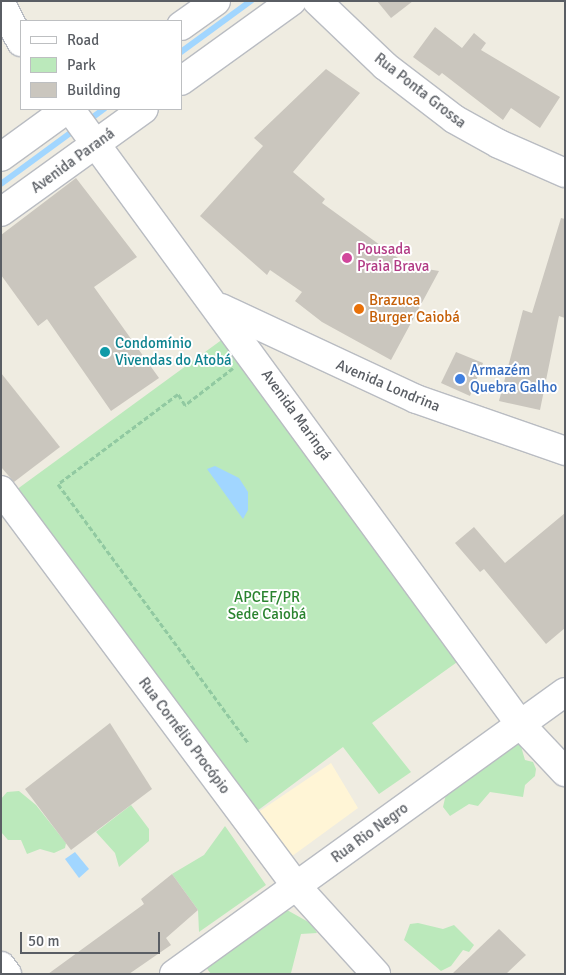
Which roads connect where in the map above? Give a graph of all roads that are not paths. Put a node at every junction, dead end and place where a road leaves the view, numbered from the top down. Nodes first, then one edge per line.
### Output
1 (216, 1) edge
2 (292, 1) edge
3 (317, 1) edge
4 (1, 4) edge
5 (1, 16) edge
6 (182, 25) edge
7 (20, 40) edge
8 (20, 41) edge
9 (182, 81) edge
10 (67, 110) edge
11 (69, 110) edge
12 (143, 110) edge
13 (96, 144) junction
14 (1, 157) edge
15 (565, 172) edge
16 (1, 212) edge
17 (217, 306) junction
18 (565, 451) edge
19 (1, 490) edge
20 (565, 692) edge
21 (520, 724) junction
22 (565, 772) edge
23 (296, 886) junction
24 (1, 966) edge
25 (7, 974) edge
26 (174, 974) edge
27 (376, 974) edge

1 - 6 street
2 - 9 street
3 - 15 street, Rua Ponta Grossa
4 - 7 street
5 - 8 street
10 - 14 street
11 - 13 street, Avenida Maringá
12 - 13 street, Avenida Paraná
13 - 16 street, Avenida Paraná
13 - 17 street, Avenida Maringá
17 - 18 street, Avenida Londrina
17 - 21 street, Avenida Maringá
19 - 23 street, Rua Cornélio Procópio
20 - 21 street, Rua Rio Negro
21 - 22 street, Avenida Maringá
21 - 23 street, Rua Rio Negro
23 - 26 street, Rua Rio Negro
23 - 27 street, Rua Cornélio Procópio
24 - 25 street

